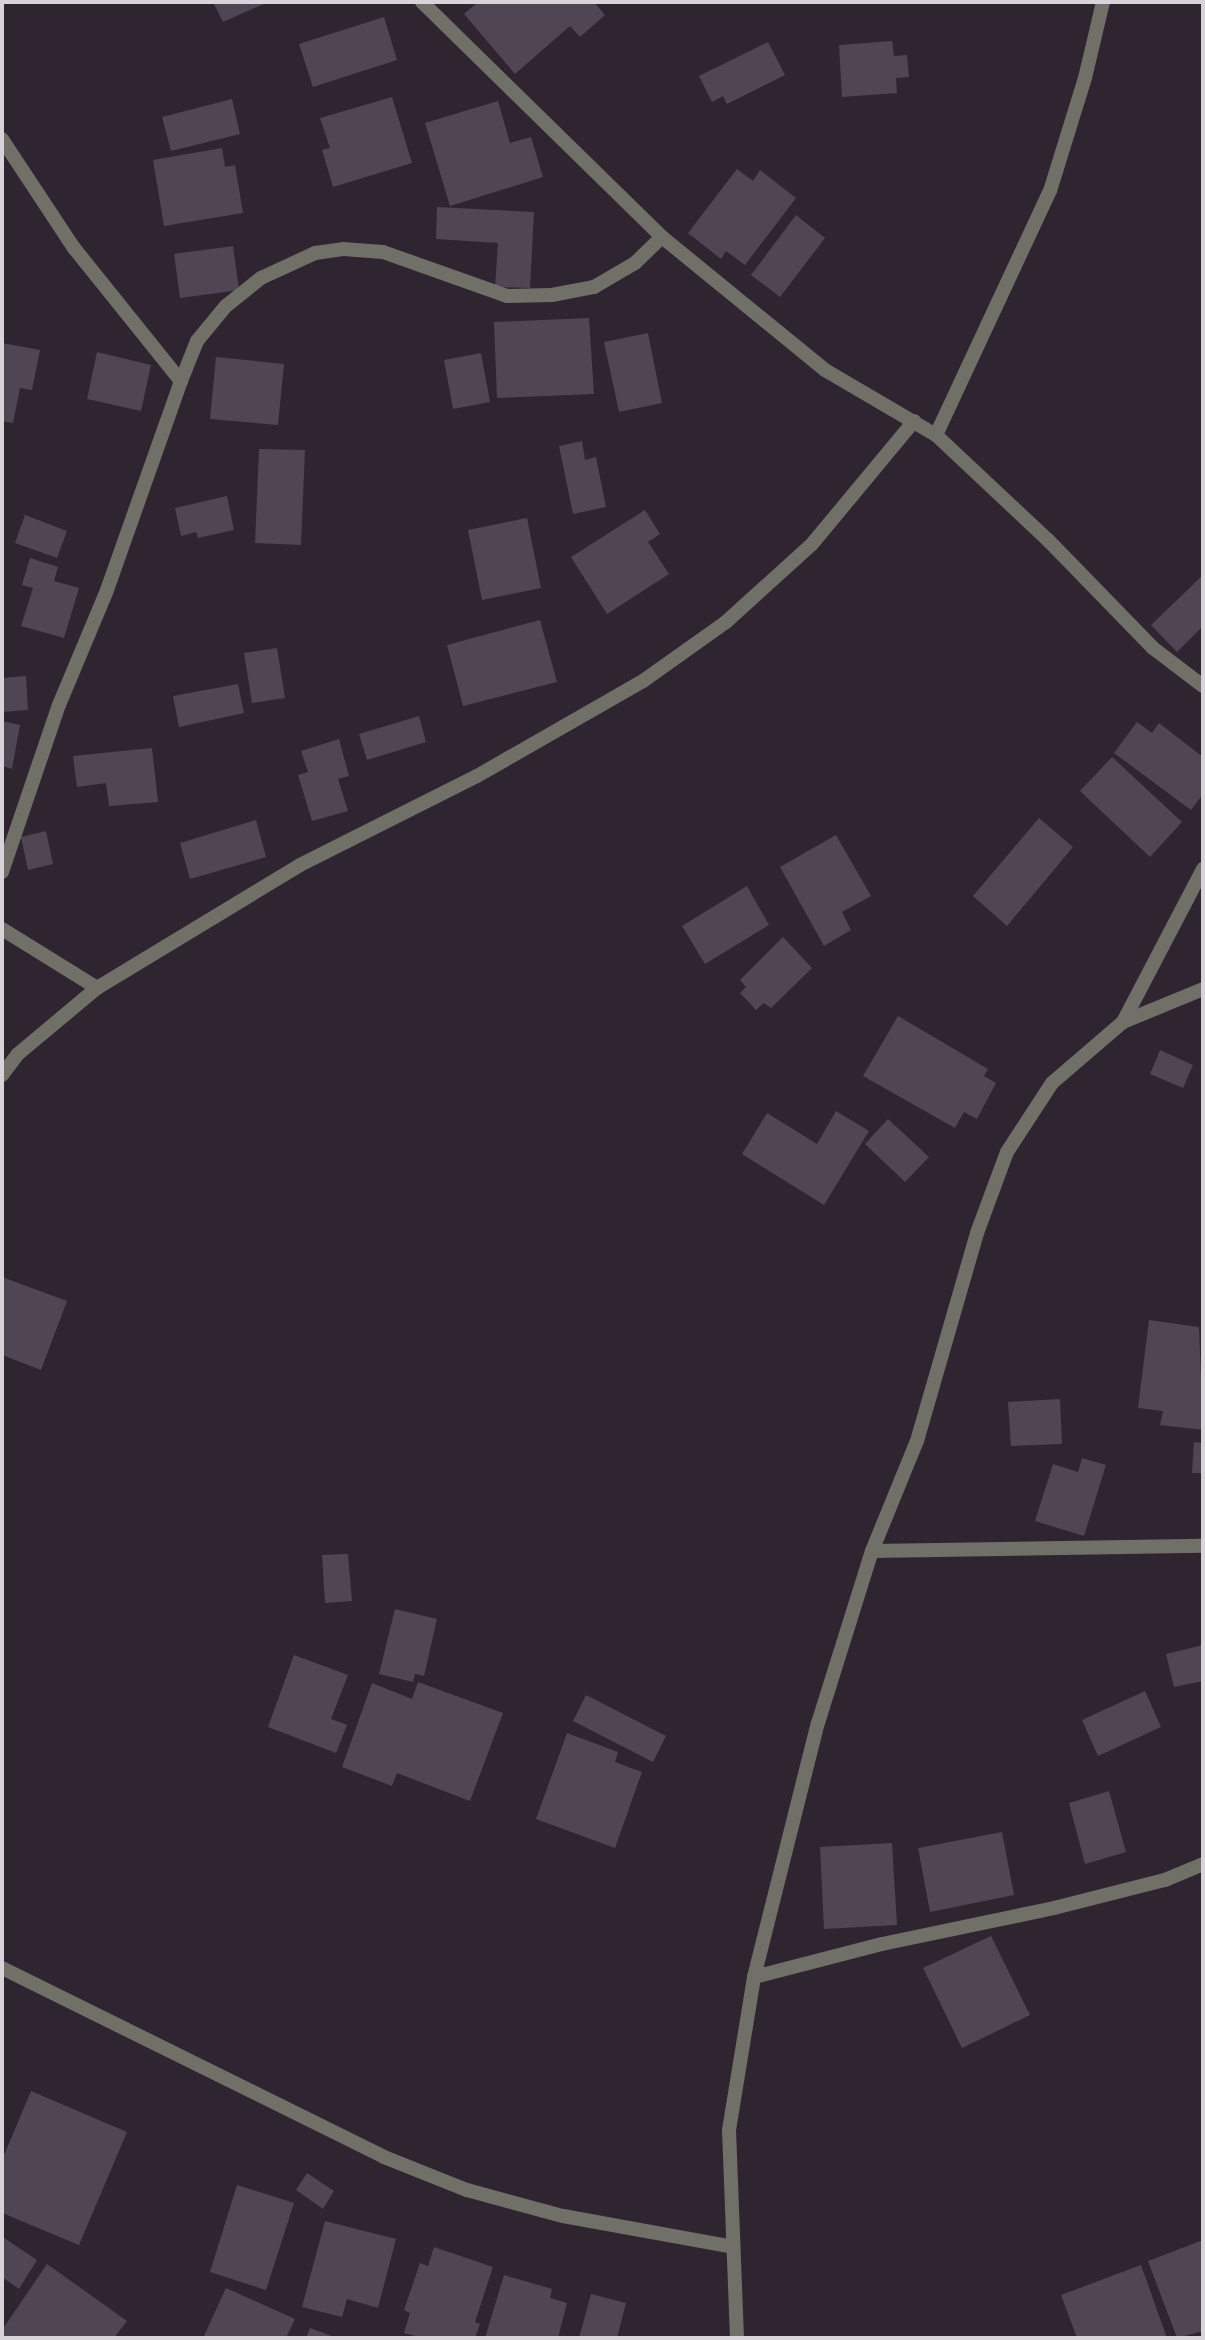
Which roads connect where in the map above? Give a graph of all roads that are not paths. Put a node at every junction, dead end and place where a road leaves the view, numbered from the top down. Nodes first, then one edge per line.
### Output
1 (422, 2) edge
2 (1103, 2) edge
3 (2, 139) edge
4 (662, 237) junction
5 (181, 381) junction
6 (914, 421) junction
7 (936, 435) junction
8 (1203, 686) edge
9 (1203, 869) edge
10 (2, 872) edge
11 (2, 929) edge
12 (97, 988) junction
13 (1203, 989) edge
14 (1123, 1022) junction
15 (2, 1075) edge
16 (1203, 1546) edge
17 (872, 1551) junction
18 (1203, 1864) edge
19 (2, 1968) edge
20 (754, 1978) junction
21 (733, 2247) junction
22 (737, 2338) edge

1 - 4 street
2 - 7 street
3 - 5 street
4 - 5 street
4 - 6 street
5 - 10 street
6 - 7 street
6 - 12 street
7 - 8 street
9 - 14 street
11 - 12 street
12 - 15 street
13 - 14 street
14 - 17 street
16 - 17 street
17 - 20 street
18 - 20 street
19 - 21 street
20 - 21 street
21 - 22 street

